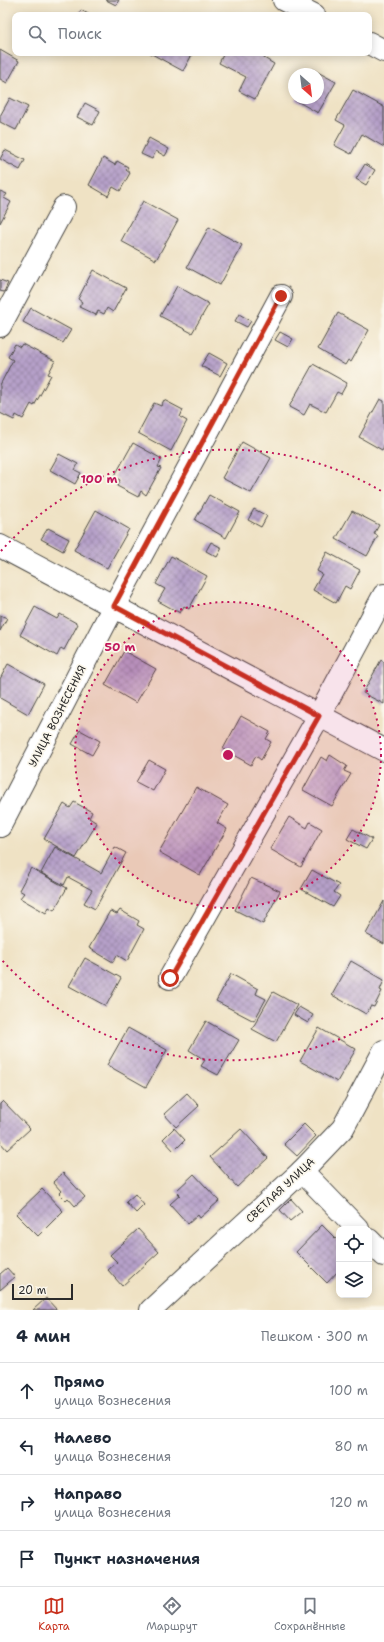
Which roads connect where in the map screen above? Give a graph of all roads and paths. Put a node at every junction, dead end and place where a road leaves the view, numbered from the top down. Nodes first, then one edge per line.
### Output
1 (284, 0) edge
2 (308, 12) edge
3 (372, 45) edge
4 (384, 51) edge
5 (64, 207) dead end
6 (281, 296) dead end
7 (0, 326) edge
8 (0, 546) edge
9 (384, 595) edge
10 (114, 606) junction
11 (319, 716) junction
12 (384, 750) edge
13 (0, 826) edge
14 (170, 978) dead end
15 (384, 1051) edge
16 (302, 1171) junction
17 (355, 1226) edge
18 (372, 1243) edge
19 (384, 1255) edge
20 (151, 1310) edge

1 - 2 street
3 - 4 street
5 - 7 street
6 - 10 street, УЛИЦА ВОЗНЕСЕНИЯ
8 - 10 street
9 - 11 street
10 - 11 street
10 - 13 street, УЛИЦА ВОЗНЕСЕНИЯ
11 - 12 street
11 - 14 street
15 - 16 street, СВЕТЛАЯ УЛИЦА
16 - 17 street
16 - 20 street, СВЕТЛАЯ УЛИЦА
18 - 19 street

